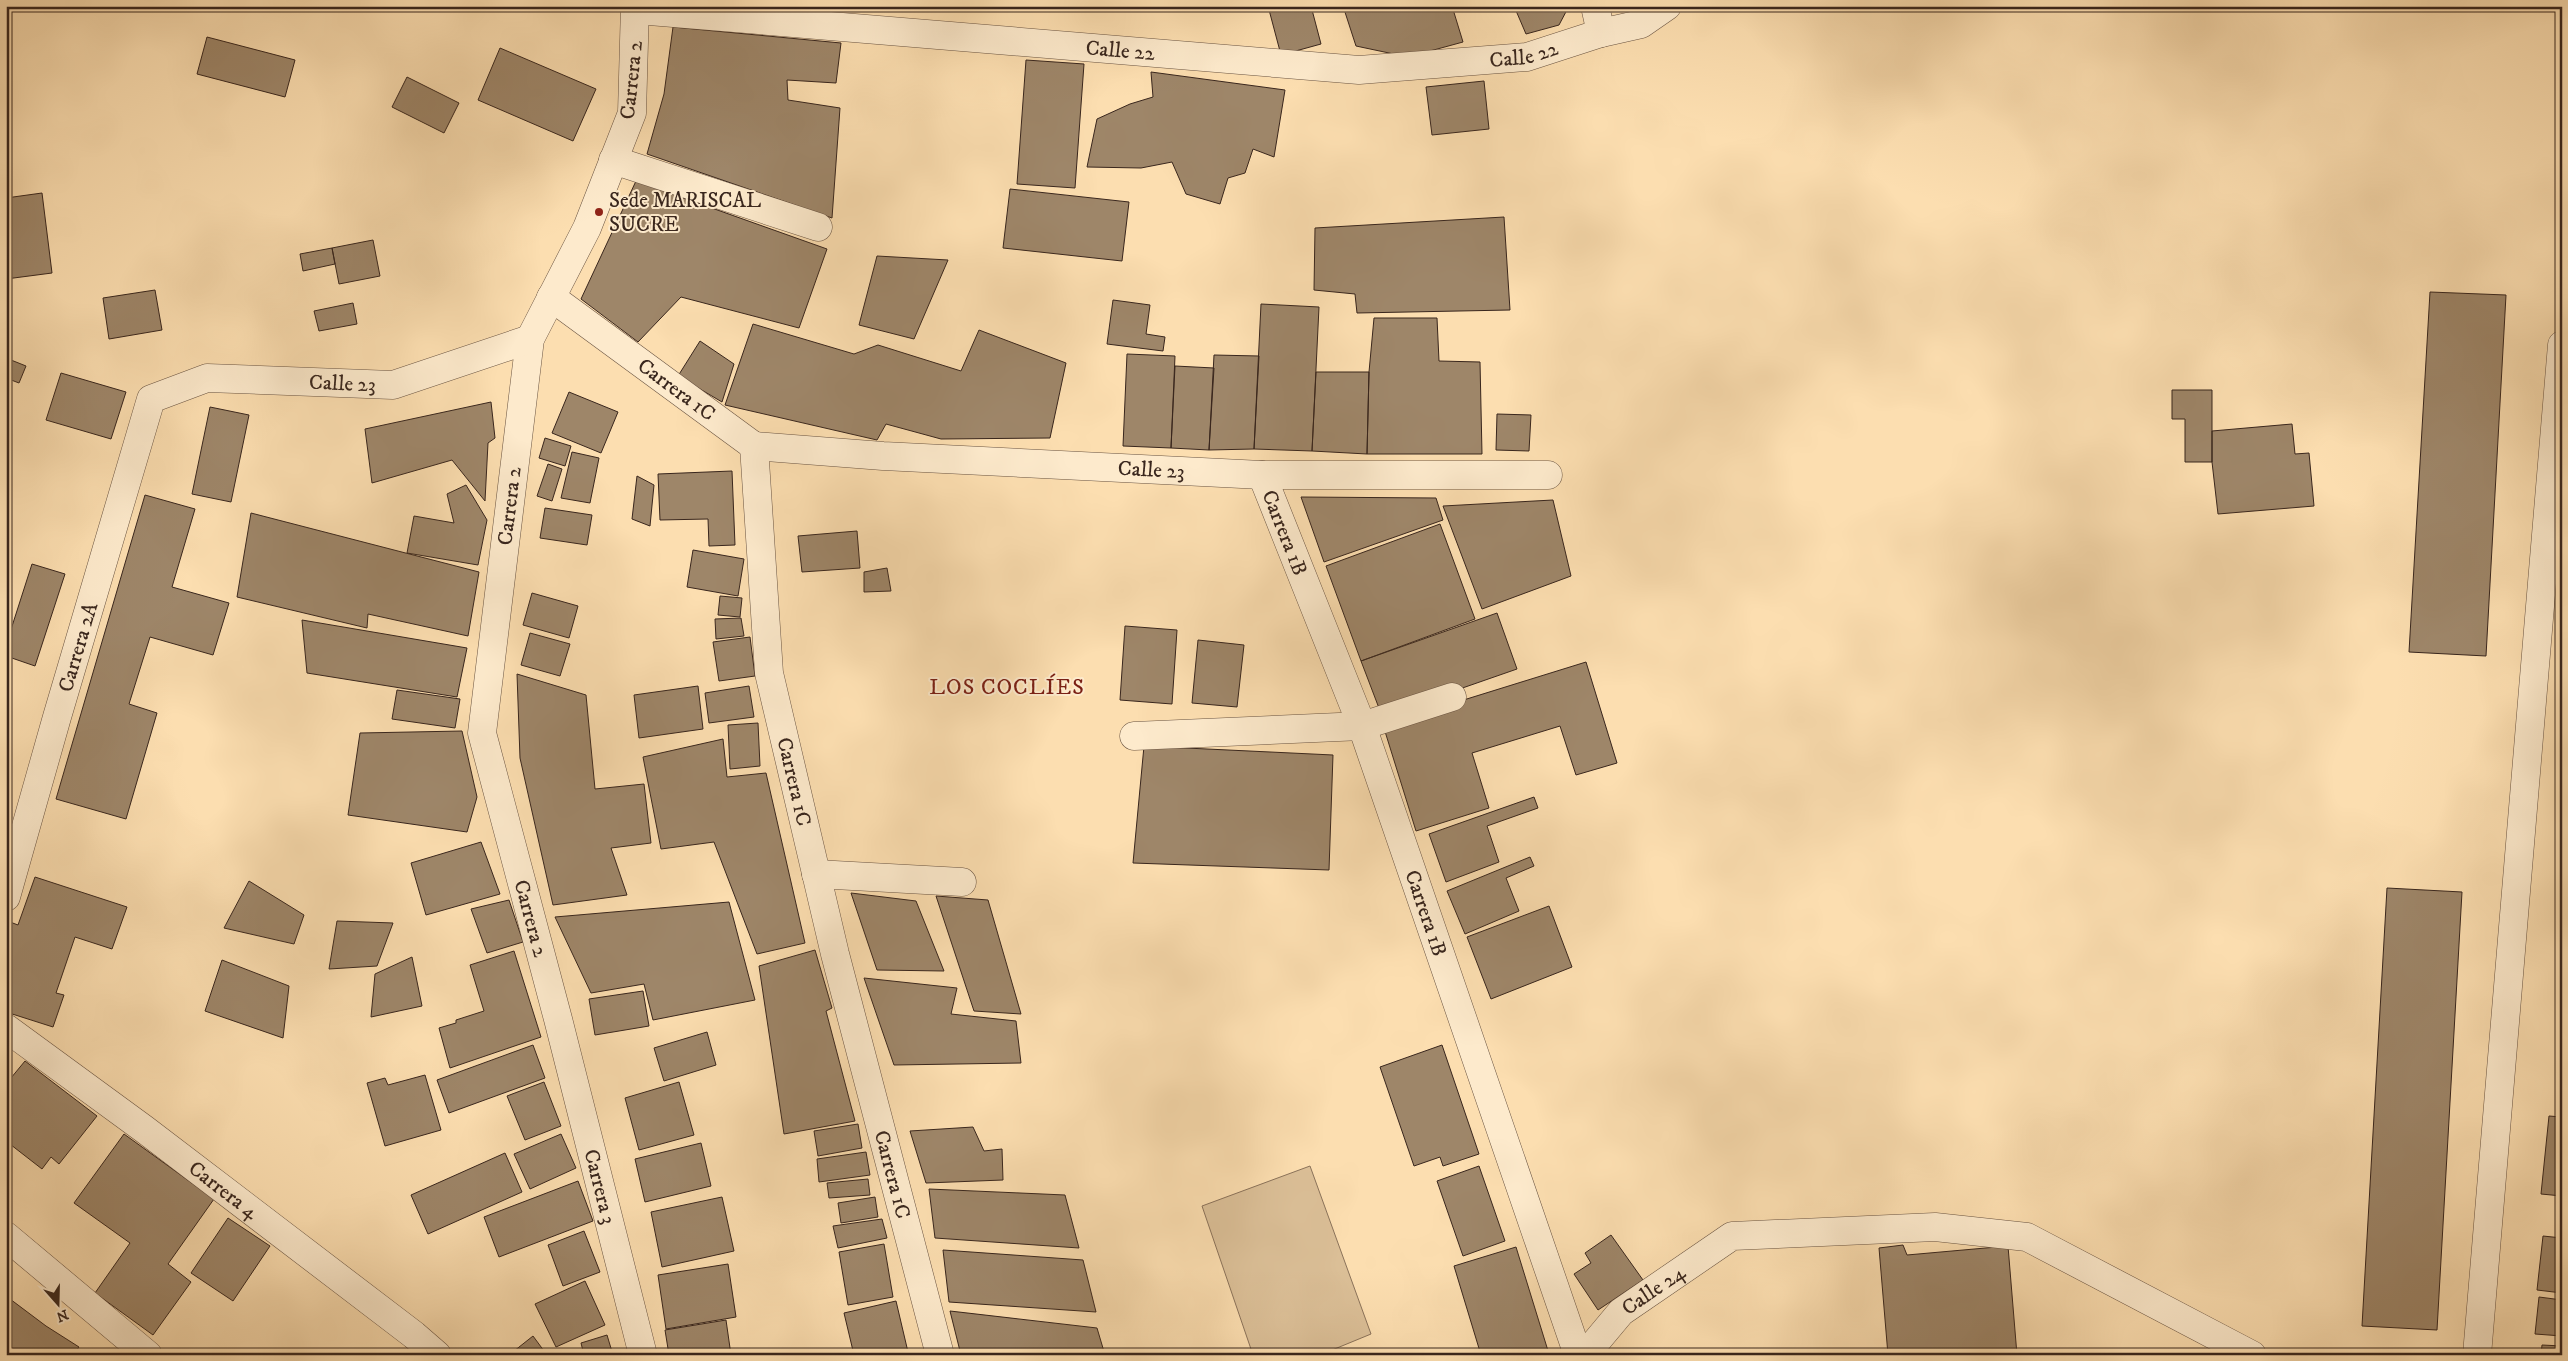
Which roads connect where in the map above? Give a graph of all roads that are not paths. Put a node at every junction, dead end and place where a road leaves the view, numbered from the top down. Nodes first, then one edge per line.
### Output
1 (1595, 6) edge
2 (1667, 6) edge
3 (636, 8) edge
4 (1601, 33) junction
5 (613, 160) junction
6 (818, 227) dead end
7 (551, 297) junction
8 (530, 339) junction
9 (2562, 345) edge
10 (151, 399) joint
11 (754, 446) junction
12 (1262, 475) junction
13 (1548, 475) dead end
14 (1452, 696) dead end
15 (1362, 726) junction
16 (1134, 736) dead end
17 (816, 874) junction
18 (962, 882) dead end
19 (6, 897) edge
20 (558, 1019) joint
21 (6, 1028) edge
22 (6, 1236) edge
23 (148, 1355) edge
24 (437, 1355) edge
25 (643, 1355) edge
26 (940, 1355) edge
27 (1578, 1355) edge
28 (1585, 1355) edge
29 (2252, 1355) edge
30 (2477, 1355) edge

1 - 4 street
2 - 4 street, Calle 22
3 - 4 street, Calle 22
3 - 5 street, Carrera 2
5 - 6 street
5 - 7 street, Carrera 2
7 - 8 street, Carrera 2
7 - 11 street, Carrera 1C
8 - 10 street, Calle 23
8 - 20 street, Carrera 2
9 - 30 street
10 - 19 street, Carrera 2A
11 - 12 street, Calle 23
11 - 17 street, Carrera 1C
12 - 13 street, Calle 23
12 - 15 street, Carrera 1B
14 - 15 street
15 - 16 street
15 - 27 street, Carrera 1B
17 - 18 street
17 - 26 street, Carrera 1C
20 - 25 street, Carrera 3
21 - 24 street, Carrera 4
22 - 23 street
28 - 29 street, Calle 24

